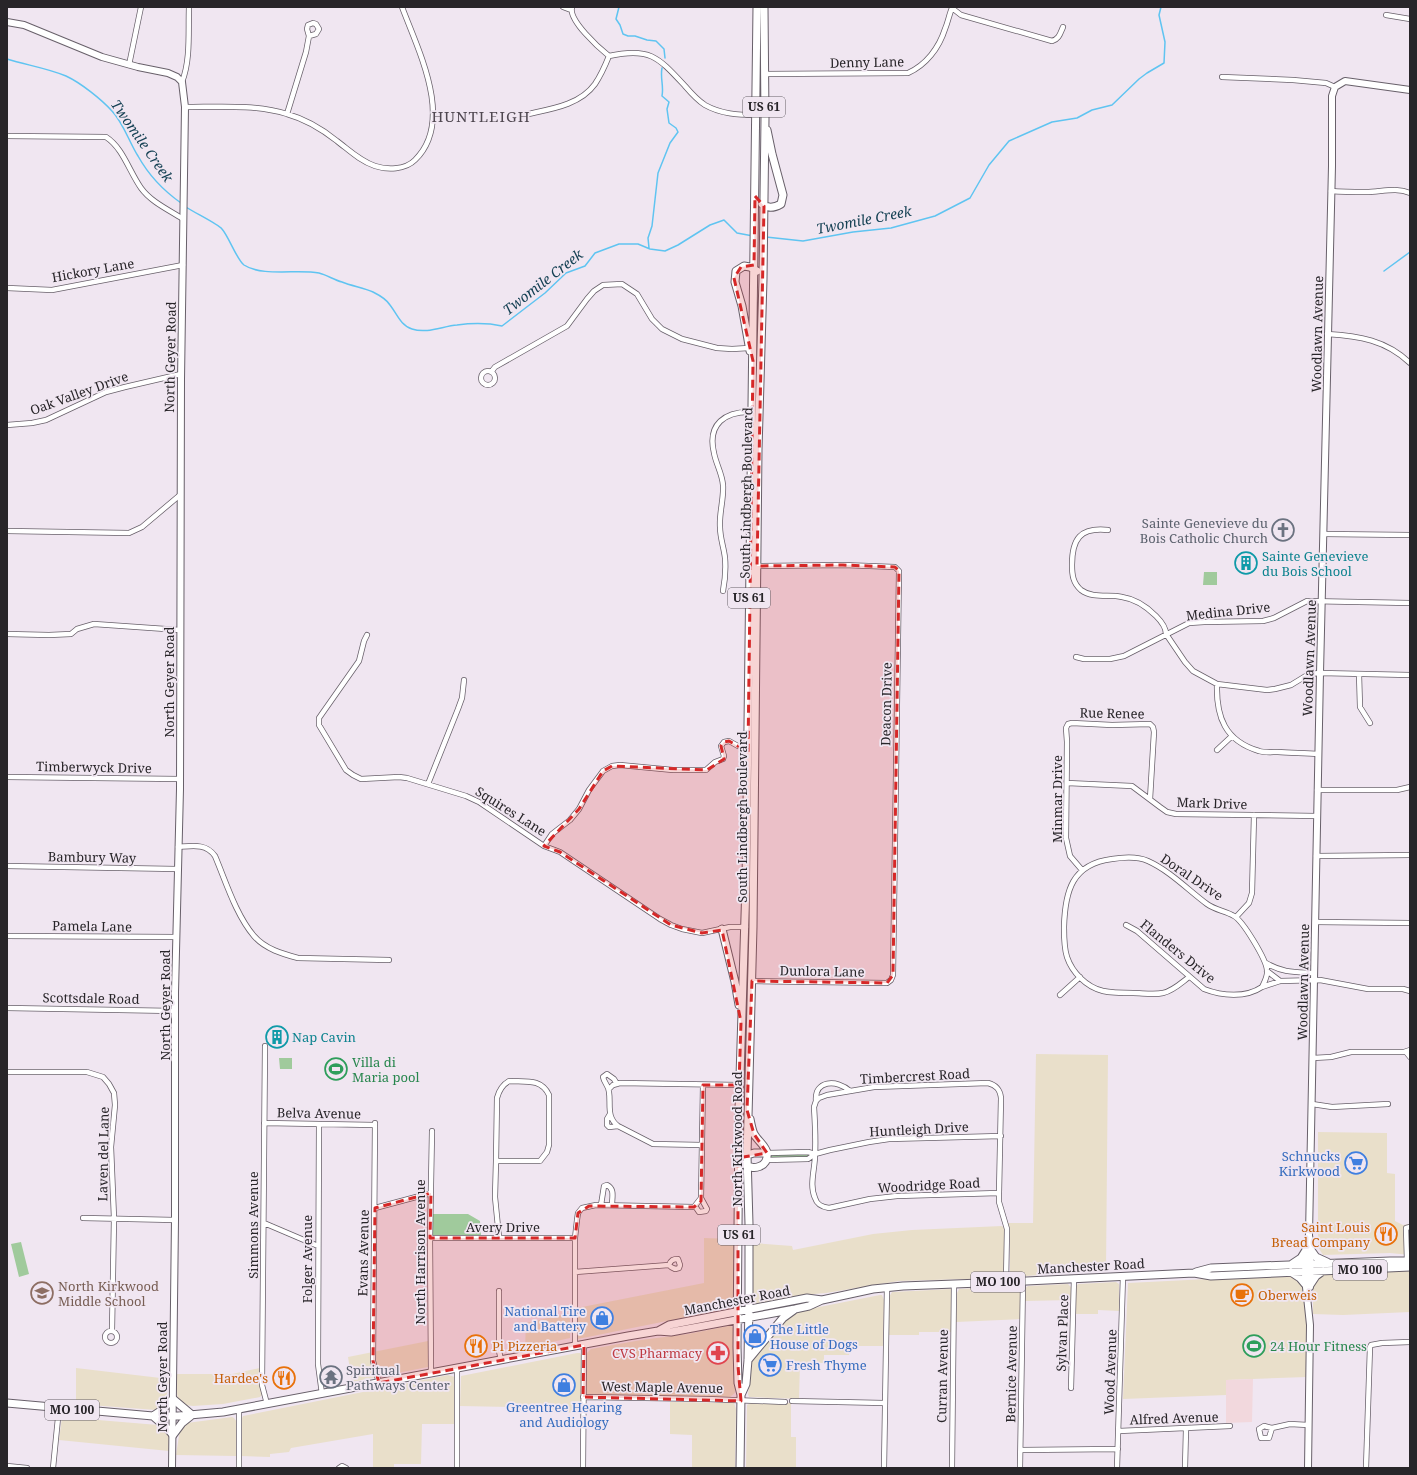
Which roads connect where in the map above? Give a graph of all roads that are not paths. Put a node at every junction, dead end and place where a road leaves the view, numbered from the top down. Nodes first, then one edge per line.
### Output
1 (141, 7) edge
2 (189, 7) edge
3 (402, 7) edge
4 (563, 7) edge
5 (757, 7) edge
6 (764, 7) edge
7 (571, 9) edge
8 (1386, 15) dead end
9 (1410, 19) edge
10 (7, 22) edge
11 (1063, 27) dead end
12 (309, 36) dead end
13 (609, 56) junction
14 (129, 65) junction
15 (764, 74) junction
16 (1222, 77) dead end
17 (182, 82) junction
18 (1337, 85) junction
19 (1410, 90) edge
20 (184, 107) junction
21 (287, 114) junction
22 (528, 114) dead end
23 (756, 115) junction
24 (764, 118) junction
25 (7, 136) edge
26 (1331, 191) junction
27 (1410, 193) edge
28 (755, 196) junction
29 (764, 206) junction
30 (183, 216) junction
31 (183, 265) junction
32 (754, 269) junction
33 (763, 279) junction
34 (7, 288) edge
35 (1327, 334) junction
36 (749, 348) junction
37 (753, 361) junction
38 (1410, 363) edge
39 (491, 372) dead end
40 (181, 374) junction
41 (752, 412) junction
42 (7, 425) edge
43 (180, 495) junction
44 (1108, 530) dead end
45 (7, 531) edge
46 (1324, 534) junction
47 (1410, 535) edge
48 (757, 566) junction
49 (723, 591) dead end
50 (1322, 601) junction
51 (1410, 603) edge
52 (180, 630) junction
53 (7, 634) edge
54 (1166, 634) junction
55 (367, 635) dead end
56 (1076, 657) dead end
57 (1320, 673) junction
58 (1359, 674) junction
59 (1410, 674) edge
60 (464, 680) dead end
61 (1217, 684) junction
62 (1370, 723) dead end
63 (1068, 724) joint
64 (1232, 736) junction
65 (748, 748) junction
66 (1217, 750) dead end
67 (1318, 754) junction
68 (7, 777) edge
69 (180, 779) junction
70 (1067, 783) junction
71 (428, 784) junction
72 (1410, 787) edge
73 (1317, 790) junction
74 (1150, 799) junction
75 (1254, 815) junction
76 (1317, 816) junction
77 (544, 846) junction
78 (178, 847) junction
79 (1410, 855) edge
80 (1316, 856) junction
81 (7, 866) edge
82 (178, 869) junction
83 (1082, 870) junction
84 (1236, 917) junction
85 (1315, 922) junction
86 (1410, 923) edge
87 (1126, 925) dead end
88 (744, 927) junction
89 (753, 927) junction
90 (722, 929) junction
91 (7, 936) edge
92 (176, 937) junction
93 (389, 960) dead end
94 (1266, 963) junction
95 (1267, 971) junction
96 (1314, 973) junction
97 (1189, 977) junction
98 (1080, 978) junction
99 (891, 980) joint
100 (752, 981) junction
101 (1280, 981) junction
102 (1314, 981) junction
103 (1262, 987) junction
104 (1409, 989) edge
105 (1060, 995) dead end
106 (7, 1008) edge
107 (175, 1011) junction
108 (741, 1022) junction
109 (265, 1046) dead end
110 (740, 1050) joint
111 (749, 1051) joint
112 (1408, 1051) edge
113 (1410, 1057) edge
114 (1312, 1058) junction
115 (7, 1072) edge
116 (617, 1084) junction
117 (703, 1085) junction
118 (740, 1085) junction
119 (609, 1089) junction
120 (850, 1091) junction
121 (816, 1101) junction
122 (1312, 1104) junction
123 (1388, 1104) dead end
124 (747, 1110) junction
125 (610, 1114) junction
126 (264, 1123) junction
127 (319, 1124) junction
128 (375, 1124) joint
129 (618, 1126) junction
130 (432, 1132) dead end
131 (1001, 1136) junction
132 (702, 1145) junction
133 (816, 1154) junction
134 (747, 1155) junction
135 (766, 1156) junction
136 (738, 1159) junction
137 (496, 1161) junction
138 (747, 1166) junction
139 (431, 1193) junction
140 (999, 1193) junction
141 (701, 1198) junction
142 (601, 1205) junction
143 (612, 1205) junction
144 (695, 1206) junction
145 (375, 1208) junction
146 (83, 1218) dead end
147 (114, 1218) junction
148 (175, 1220) junction
149 (264, 1223) junction
150 (1410, 1227) edge
151 (499, 1237) junction
152 (430, 1238) junction
153 (575, 1238) junction
154 (318, 1246) junction
155 (1308, 1250) junction
156 (1328, 1263) junction
157 (1409, 1263) edge
158 (669, 1265) dead end
159 (1291, 1268) junction
160 (1308, 1268) junction
161 (1324, 1271) junction
162 (575, 1272) junction
163 (1122, 1276) junction
164 (1074, 1278) junction
165 (1023, 1281) junction
166 (1006, 1282) junction
167 (954, 1284) junction
168 (1307, 1285) junction
169 (887, 1287) junction
170 (498, 1291) dead end
171 (822, 1300) junction
172 (795, 1309) junction
173 (749, 1310) junction
174 (738, 1312) junction
175 (748, 1318) junction
176 (738, 1320) junction
177 (112, 1331) dead end
178 (658, 1331) junction
179 (1410, 1342) edge
180 (584, 1345) junction
181 (575, 1346) junction
182 (501, 1360) junction
183 (748, 1360) junction
184 (457, 1369) junction
185 (431, 1374) junction
186 (379, 1383) junction
187 (1071, 1388) dead end
188 (322, 1394) junction
189 (583, 1397) junction
190 (741, 1398) junction
191 (173, 1399) junction
192 (792, 1401) dead end
193 (785, 1402) dead end
194 (7, 1403) edge
195 (884, 1403) junction
196 (267, 1404) junction
197 (59, 1408) junction
198 (239, 1410) junction
199 (192, 1415) junction
200 (153, 1416) junction
201 (173, 1417) junction
202 (1308, 1425) junction
203 (1230, 1426) dead end
204 (1272, 1428) dead end
205 (1186, 1429) junction
206 (1119, 1431) junction
207 (173, 1435) junction
208 (1118, 1449) junction
209 (1021, 1450) junction
210 (7, 1466) edge
211 (27, 1468) edge
212 (53, 1468) edge
213 (172, 1468) edge
214 (238, 1468) edge
215 (339, 1468) edge
216 (346, 1468) edge
217 (457, 1468) edge
218 (582, 1468) edge
219 (740, 1468) edge
220 (884, 1468) edge
221 (952, 1468) edge
222 (1020, 1468) edge
223 (1117, 1468) edge
224 (1185, 1468) edge
225 (1308, 1468) edge
226 (1366, 1468) edge

1 - 14 street
2 - 17 street
3 - 21 street
4 - 7 street
5 - 23 main road, South Lindbergh Boulevard / US 61
6 - 15 main road, South Lindbergh Boulevard / US 61
7 - 13 street
8 - 9 street
10 - 14 street
11 - 15 street, Denny Lane
12 - 21 street
13 - 22 street
13 - 23 street
14 - 17 street
15 - 24 main road, South Lindbergh Boulevard / US 61
16 - 18 street
17 - 20 street, North Geyer Road
18 - 19 street
18 - 26 street, Woodlawn Avenue
20 - 21 street
20 - 30 street, North Geyer Road
23 - 28 main road, South Lindbergh Boulevard / US 61
24 - 29 main road, South Lindbergh Boulevard / US 61
24 - 29 main road
25 - 30 street
26 - 27 street
26 - 35 street, Woodlawn Avenue
28 - 29 main road
28 - 32 main road, South Lindbergh Boulevard / US 61
29 - 33 main road, South Lindbergh Boulevard / US 61
30 - 31 street, North Geyer Road
31 - 34 street, Hickory Lane
31 - 40 street, North Geyer Road
32 - 33 main road
32 - 36 main road
32 - 37 main road, South Lindbergh Boulevard / US 61
33 - 48 main road, South Lindbergh Boulevard / US 61
35 - 38 street
35 - 46 street, Woodlawn Avenue
36 - 37 main road
36 - 39 street
37 - 41 main road, South Lindbergh Boulevard / US 61
40 - 42 street, Oak Valley Drive
40 - 43 street, North Geyer Road
41 - 49 street
41 - 65 main road, South Lindbergh Boulevard / US 61
43 - 45 street
43 - 52 street, North Geyer Road
44 - 54 street
46 - 47 street
46 - 50 street, Woodlawn Avenue
48 - 89 main road, South Lindbergh Boulevard / US 61
48 - 99 street, Deacon Drive
50 - 51 street, Medina Drive
50 - 54 street, Medina Drive
50 - 57 street, Woodlawn Avenue
52 - 53 street
52 - 69 street, North Geyer Road
54 - 56 street, Medina Drive
54 - 61 street
55 - 71 street, Squires Lane
57 - 58 street
57 - 61 street
57 - 67 street, Woodlawn Avenue
58 - 59 street
58 - 62 street
60 - 71 street
61 - 64 street
63 - 70 street, Minmar Drive
63 - 74 street, Rue Renee
64 - 66 street
64 - 67 street
65 - 77 street
65 - 88 main road, South Lindbergh Boulevard / US 61
67 - 73 street, Woodlawn Avenue
68 - 69 street, Timberwyck Drive
69 - 78 street, North Geyer Road
70 - 74 street, Mark Drive
70 - 83 street, Minmar Drive
71 - 77 street, Squires Lane
72 - 73 street
73 - 76 street, Woodlawn Avenue
74 - 75 street, Mark Drive
75 - 76 street, Mark Drive
75 - 84 street
76 - 80 street, Woodlawn Avenue
77 - 90 street, Squires Lane
78 - 82 street, North Geyer Road
78 - 93 street
79 - 80 street
80 - 85 street, Woodlawn Avenue
81 - 82 street, Bambury Way
82 - 92 street, North Geyer Road
83 - 84 street, Doral Drive
83 - 98 street
84 - 94 street, Doral Drive
85 - 86 street
85 - 96 street, Woodlawn Avenue
87 - 97 street, Flanders Drive
88 - 89 street, Squires Lane
88 - 90 street, Squires Lane
88 - 108 main road, South Lindbergh Boulevard / US 61
89 - 100 main road, South Lindbergh Boulevard / US 61
90 - 108 main road
91 - 92 street, Pamela Lane
92 - 107 street, North Geyer Road
94 - 95 street
94 - 96 street
95 - 101 street
95 - 103 street
96 - 102 street, Woodlawn Avenue
97 - 98 street
97 - 103 street, Flanders Drive
98 - 105 street
99 - 100 street, Dunlora Lane
100 - 111 main road, South Lindbergh Boulevard / US 61
101 - 102 street, Flanders Drive
101 - 103 street, Flanders Drive
102 - 104 street, Flanders Drive
102 - 114 street, Woodlawn Avenue
106 - 107 street, Scottsdale Road
107 - 148 street, North Geyer Road
108 - 110 main road, South Lindbergh Boulevard / US 61
109 - 126 street, Simmons Avenue
110 - 118 main road, North Kirkwood Road / US 61
111 - 124 main road, North Kirkwood Road / US 61
112 - 113 street
112 - 114 street
114 - 122 street, Woodlawn Avenue
115 - 147 street, Laven del Lane
116 - 117 street
116 - 119 street
116 - 119 street
117 - 118 street
117 - 132 street
118 - 136 main road, North Kirkwood Road / US 61
119 - 125 street
120 - 121 street, Timbercrest Road
120 - 121 street
120 - 131 street, Timbercrest Road
121 - 133 street
122 - 123 street
122 - 155 street, Woodlawn Avenue
124 - 134 main road, North Kirkwood Road / US 61
124 - 135 main road
125 - 129 street
125 - 129 street
126 - 127 street, Belva Avenue
126 - 149 street, Simmons Avenue
127 - 128 street, Belva Avenue
127 - 154 street, Folger Avenue
128 - 145 street, Evans Avenue
129 - 132 street
130 - 139 street, North Harrison Avenue
131 - 133 street, Huntleigh Drive
131 - 140 street
132 - 141 street
133 - 135 street, Huntleigh Drive
133 - 140 street, Woodridge Road
134 - 135 main road
134 - 136 main road
134 - 138 main road, North Kirkwood Road / US 61
135 - 138 main road
136 - 138 main road
136 - 174 main road, North Kirkwood Road / US 61
137 - 137 street
137 - 151 street
138 - 173 main road, North Kirkwood Road / US 61
139 - 145 street
139 - 152 street, North Harrison Avenue
140 - 166 street
141 - 144 street
141 - 144 street
142 - 143 street
142 - 143 street
142 - 153 street
143 - 144 street
145 - 186 street, Evans Avenue
146 - 147 street
147 - 148 street
147 - 177 street, Laven del Lane
148 - 191 street, North Geyer Road
149 - 154 street
149 - 196 street, Simmons Avenue
150 - 157 street
151 - 152 street, Avery Drive
151 - 153 street, Avery Drive
152 - 185 street, North Harrison Avenue
153 - 162 street
154 - 188 street, Folger Avenue
155 - 156 main road
155 - 159 main road
155 - 160 street, Woodlawn Avenue
156 - 157 main road, Manchester Road / MO 100
156 - 160 main road, Manchester Road / MO 100
157 - 161 main road, Manchester Road / MO 100
158 - 162 street
159 - 160 main road, Manchester Road / MO 100
159 - 163 main road, Manchester Road / MO 100
159 - 168 main road
160 - 161 main road, Manchester Road / MO 100
160 - 168 street, Woodlawn Avenue
161 - 168 main road
162 - 181 street
163 - 164 main road, Manchester Road / MO 100
163 - 206 street, Wood Avenue
164 - 165 main road, Manchester Road / MO 100
164 - 187 street, Sylvan Place
165 - 166 main road, Manchester Road / MO 100
165 - 209 street, Bernice Avenue
166 - 167 main road, Manchester Road / MO 100
167 - 169 main road, Manchester Road / MO 100
167 - 221 street, Curran Avenue
168 - 202 street, Woodlawn Avenue
169 - 171 main road, Manchester Road / MO 100
169 - 195 street
170 - 182 street
171 - 172 main road, Manchester Road / MO 100
171 - 173 main road, Manchester Road / MO 100
172 - 175 main road, Manchester Road / MO 100
172 - 183 main road
173 - 174 main road, Manchester Road / MO 100
173 - 175 main road, North Kirkwood Road / US 61
174 - 176 main road, North Kirkwood Road / US 61
174 - 178 main road, Manchester Road / MO 100
175 - 176 main road, Manchester Road / MO 100
175 - 183 main road, North Kirkwood Road / US 61
176 - 178 main road, Manchester Road / MO 100
176 - 190 main road, North Kirkwood Road / US 61
178 - 180 main road, Manchester Road / MO 100
179 - 226 street
180 - 181 main road, Manchester Road / MO 100
180 - 189 street
181 - 182 main road, Manchester Road / MO 100
182 - 184 main road, Manchester Road / MO 100
183 - 190 main road, North Kirkwood Road / US 61
184 - 185 main road, Manchester Road / MO 100
184 - 217 street
185 - 186 main road, Manchester Road / MO 100
186 - 188 main road, Manchester Road / MO 100
188 - 196 main road, Manchester Road / MO 100
189 - 190 street, West Maple Avenue
189 - 218 street
190 - 193 street, West Maple Avenue
190 - 219 main road, North Kirkwood Road / US 61
191 - 199 main road
191 - 200 main road
191 - 201 street, North Geyer Road
192 - 195 street
194 - 197 main road, Manchester Road / MO 100
195 - 220 street
196 - 198 main road, Manchester Road / MO 100
197 - 200 main road, Manchester Road / MO 100
197 - 212 street
198 - 199 main road, Manchester Road / MO 100
198 - 214 street
199 - 201 main road, Manchester Road / MO 100
199 - 207 main road
200 - 201 main road, Manchester Road / MO 100
200 - 207 main road
201 - 207 street, North Geyer Road
202 - 204 street
202 - 225 street, Woodlawn Avenue
203 - 205 street, Alfred Avenue
205 - 206 street, Alfred Avenue
205 - 224 street
206 - 208 street, Wood Avenue
207 - 213 street, North Geyer Road
208 - 209 street
208 - 223 street, Wood Avenue
209 - 222 street, Bernice Avenue
210 - 211 street
215 - 216 street

